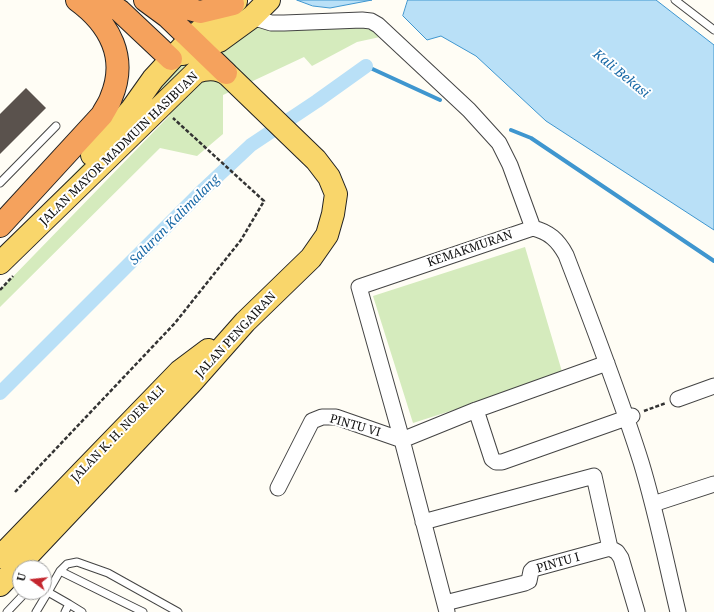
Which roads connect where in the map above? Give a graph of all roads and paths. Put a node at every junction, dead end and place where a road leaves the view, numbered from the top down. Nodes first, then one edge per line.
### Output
1 (77, 0) edge
2 (104, 0) edge
3 (675, 0) edge
4 (159, 1) edge
5 (235, 2) edge
6 (262, 7) edge
7 (714, 30) edge
8 (203, 43) junction
9 (171, 59) junction
10 (227, 75) junction
11 (56, 126) dead end
12 (200, 143) dead end
13 (0, 183) edge
14 (0, 226) edge
15 (533, 228) junction
16 (0, 250) edge
17 (0, 263) edge
18 (246, 322) junction
19 (607, 363) junction
20 (714, 386) edge
21 (678, 399) joint
22 (476, 410) junction
23 (629, 417) junction
24 (402, 440) junction
25 (714, 484) edge
26 (278, 488) dead end
27 (15, 492) dead end
28 (653, 504) junction
29 (423, 522) junction
30 (610, 548) junction
31 (0, 557) edge
32 (60, 571) junction
33 (52, 582) edge
34 (0, 585) edge
35 (52, 594) edge
36 (18, 600) edge
37 (42, 600) edge
38 (69, 604) junction
39 (446, 607) edge
40 (7, 612) edge
41 (36, 612) edge
42 (65, 612) edge
43 (82, 612) edge
44 (143, 612) edge
45 (178, 612) edge
46 (637, 612) edge
47 (678, 612) edge

1 - 14 highway
2 - 9 highway
3 - 7 lane
4 - 5 highway
4 - 8 highway
5 - 8 main road
6 - 8 main road
6 - 15 street
8 - 9 main road
8 - 10 highway
9 - 16 main road, JALAN MAYOR MADMUIN HASIBUAN
10 - 17 main road, JALAN MAYOR MADMUIN HASIBUAN
10 - 18 main road, JALAN PENGAIRAN
11 - 13 lane
12 - 27 path
15 - 19 street
15 - 24 street, KEMAKMURAN
18 - 31 main road, JALAN K. H. NOER ALI
18 - 34 main road, JALAN PENGAIRAN
19 - 22 street
19 - 23 street
20 - 21 street
21 - 23 path
22 - 23 street
22 - 24 street
23 - 28 street
24 - 26 street, PINTU VI
24 - 29 street, KEMAKMURAN
25 - 28 street
28 - 47 street
29 - 30 street
29 - 39 street, KEMAKMURAN
30 - 39 street, PINTU I
30 - 46 street
32 - 33 lane
32 - 44 lane
32 - 45 lane
35 - 38 lane
36 - 40 lane
37 - 41 lane
38 - 42 lane
38 - 43 lane

